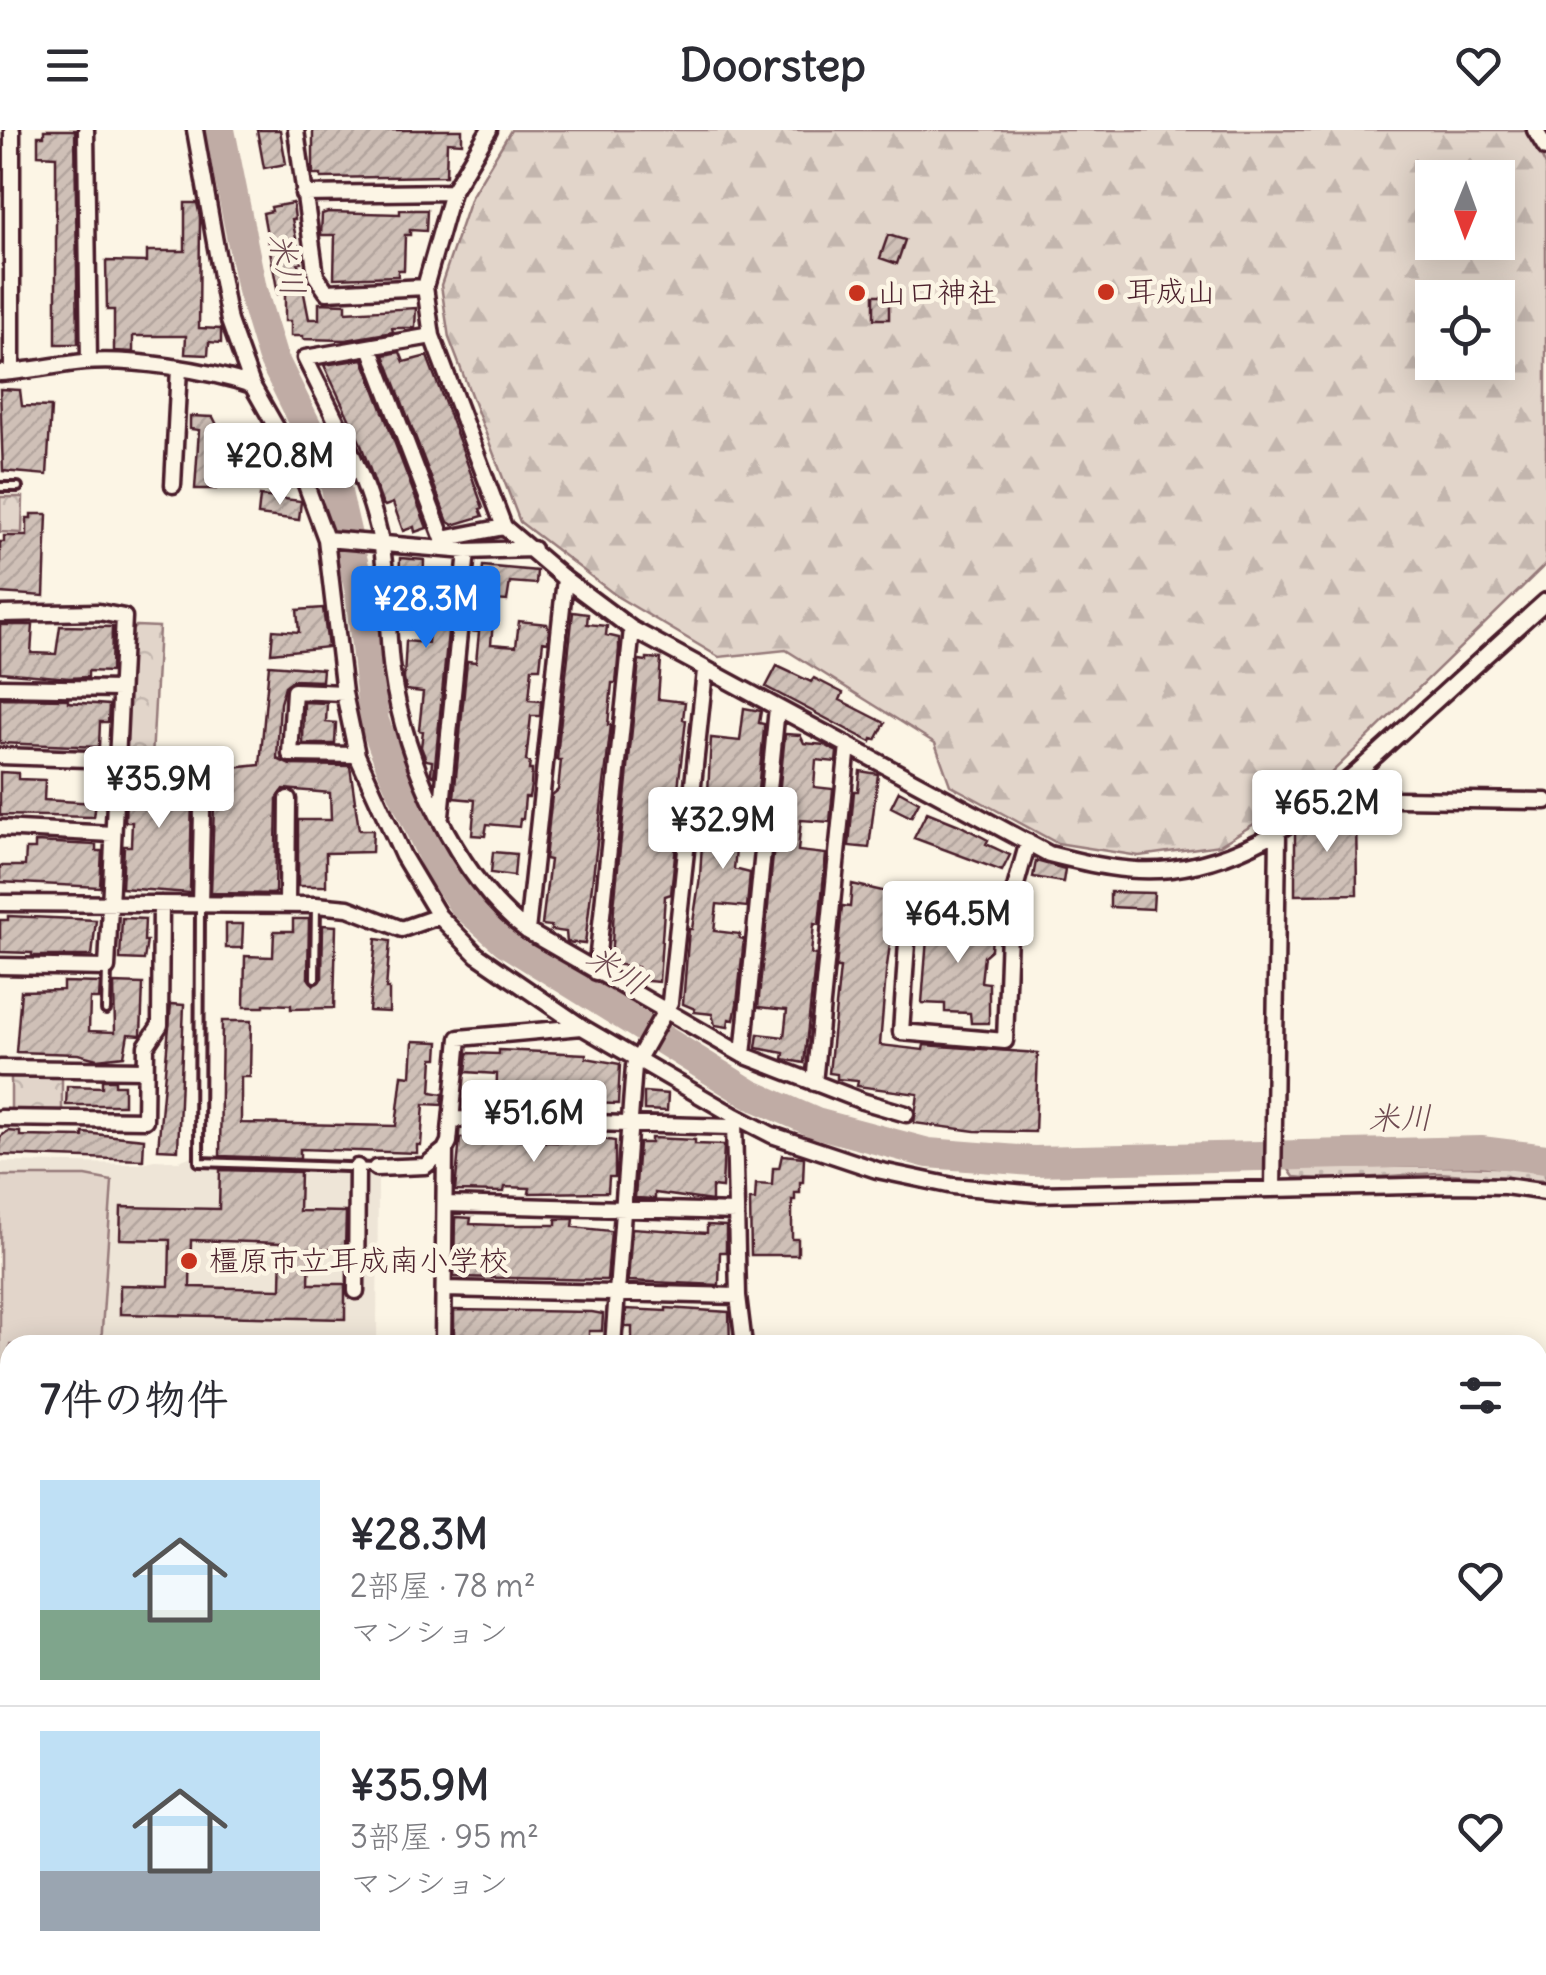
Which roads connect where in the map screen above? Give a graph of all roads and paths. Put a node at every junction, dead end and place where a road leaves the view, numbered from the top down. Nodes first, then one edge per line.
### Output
1 (12, 130) edge
2 (86, 130) edge
3 (195, 130) edge
4 (296, 130) edge
5 (489, 130) edge
6 (1535, 130) edge
7 (1546, 148) edge
8 (452, 192) junction
9 (304, 194) junction
10 (425, 288) junction
11 (432, 336) junction
12 (370, 347) junction
13 (89, 362) junction
14 (179, 368) junction
15 (6, 372) edge
16 (252, 385) junction
17 (172, 485) dead end
18 (0, 487) edge
19 (18, 488) dead end
20 (504, 527) junction
21 (329, 539) junction
22 (377, 542) junction
23 (446, 544) junction
24 (533, 550) junction
25 (467, 551) junction
26 (565, 579) junction
27 (1546, 600) edge
28 (0, 614) edge
29 (632, 629) junction
30 (705, 671) junction
31 (0, 687) edge
32 (120, 689) junction
33 (344, 693) junction
34 (777, 708) junction
35 (848, 745) junction
36 (357, 755) junction
37 (0, 756) edge
38 (116, 760) junction
39 (204, 765) dead end
40 (1328, 798) junction
41 (288, 799) dead end
42 (1546, 802) edge
43 (441, 817) junction
44 (0, 828) edge
45 (112, 834) junction
46 (1278, 834) junction
47 (1028, 842) junction
48 (0, 903) edge
49 (110, 904) junction
50 (161, 904) junction
51 (200, 905) junction
52 (287, 905) junction
53 (316, 905) junction
54 (1010, 906) junction
55 (440, 916) junction
56 (527, 931) junction
57 (0, 966) edge
58 (107, 968) junction
59 (596, 972) junction
60 (315, 978) dead end
61 (106, 1010) dead end
62 (663, 1016) junction
63 (582, 1027) junction
64 (743, 1055) junction
65 (639, 1056) junction
66 (0, 1068) edge
67 (145, 1070) junction
68 (814, 1084) junction
69 (906, 1114) dead end
70 (0, 1118) edge
71 (452, 1119) junction
72 (629, 1122) junction
73 (734, 1122) junction
74 (446, 1150) junction
75 (358, 1167) junction
76 (376, 1168) joint
77 (1273, 1185) junction
78 (1546, 1192) edge
79 (445, 1204) junction
80 (622, 1209) junction
81 (736, 1212) junction
82 (444, 1289) junction
83 (356, 1292) dead end
84 (615, 1294) junction
85 (738, 1296) junction
86 (444, 1335) edge
87 (613, 1335) edge
88 (743, 1335) edge

1 - 15 street
2 - 13 street
3 - 16 street
4 - 9 street
5 - 8 street
6 - 7 street
8 - 9 street
8 - 10 street
9 - 10 street
10 - 11 street
11 - 12 street
11 - 20 street
12 - 22 street
12 - 23 street
13 - 14 street
13 - 15 street
14 - 16 street
14 - 17 street
16 - 21 street
18 - 19 lane
20 - 23 street
20 - 24 street
21 - 22 street
21 - 33 street
22 - 23 street
22 - 43 street
23 - 25 street
24 - 25 street
24 - 26 street
25 - 43 street
26 - 29 street
26 - 56 street
27 - 40 street
28 - 32 street
29 - 30 street
29 - 59 street
30 - 34 street
30 - 62 street
31 - 32 street
32 - 38 street
33 - 36 street
33 - 36 street
34 - 35 street
34 - 64 street
35 - 47 street
35 - 68 street
36 - 55 street
37 - 38 street
38 - 45 street
39 - 51 street
40 - 42 street
40 - 46 street
41 - 52 street
43 - 56 street
44 - 45 street
45 - 49 street
46 - 47 street
46 - 77 street
47 - 54 street
48 - 49 street
49 - 50 street
49 - 58 street
50 - 51 street
50 - 67 street
51 - 52 street
51 - 75 lane
52 - 53 street
53 - 55 street
53 - 60 lane
54 - 54 street
55 - 63 street
56 - 59 street
57 - 58 street
58 - 61 lane
59 - 62 street
62 - 64 street
62 - 65 street
63 - 65 street
63 - 71 street
64 - 68 street
65 - 72 street
65 - 73 street
66 - 67 street
67 - 70 street
68 - 69 street
71 - 72 street
71 - 74 street
72 - 73 street
72 - 80 street
73 - 77 street
73 - 81 street
74 - 76 street
74 - 79 street
75 - 76 lane
75 - 83 street
77 - 78 street
79 - 80 street
79 - 82 street
80 - 81 street
80 - 84 street
81 - 85 street
82 - 84 street
82 - 86 street
84 - 85 street
84 - 87 street
85 - 88 street

